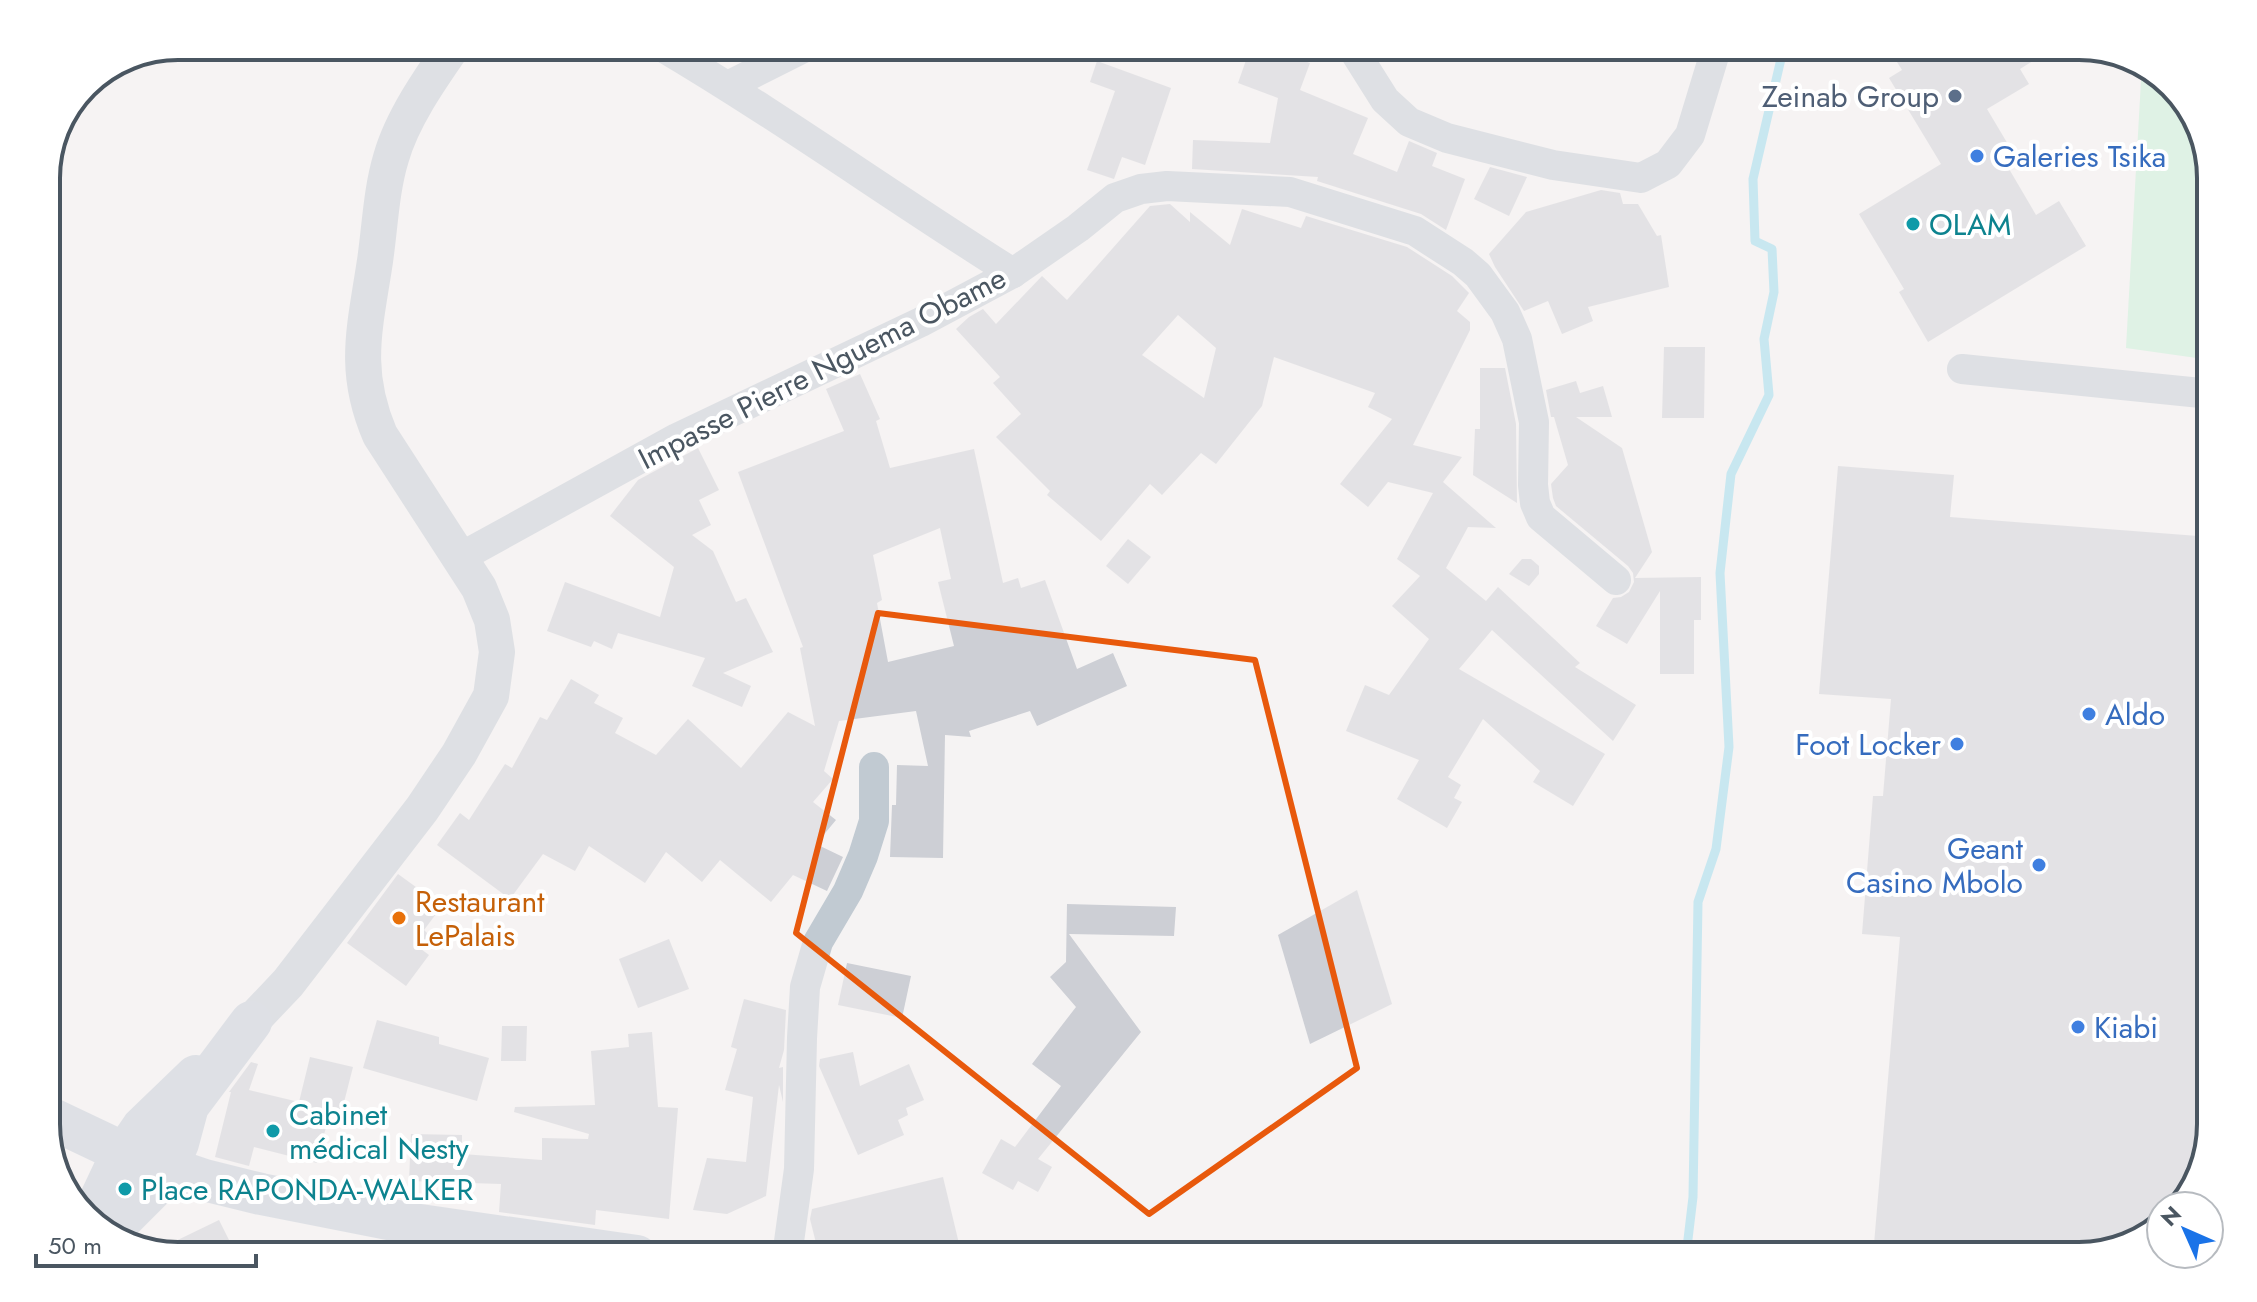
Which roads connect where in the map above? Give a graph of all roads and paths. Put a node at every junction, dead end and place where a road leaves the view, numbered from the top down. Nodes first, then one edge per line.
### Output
1 (444, 60) edge
2 (684, 60) edge
3 (779, 60) edge
4 (1360, 60) edge
5 (1713, 60) edge
6 (728, 86) junction
7 (1013, 273) junction
8 (1962, 369) dead end
9 (2197, 393) edge
10 (461, 557) junction
11 (1616, 580) dead end
12 (874, 767) dead end
13 (251, 1022) junction
14 (60, 1121) edge
15 (60, 1129) edge
16 (144, 1152) junction
17 (218, 1183) junction
18 (92, 1205) edge
19 (97, 1210) edge
20 (117, 1225) edge
21 (119, 1226) edge
22 (542, 1242) edge
23 (789, 1242) edge

1 - 10 street
2 - 6 street
3 - 6 street
4 - 5 street
6 - 7 street
7 - 10 street, Impasse Pierre Nguema Obame
7 - 11 street, Impasse Pierre Nguema Obame
8 - 9 street
10 - 13 street
12 - 23 street
13 - 16 main road
13 - 16 main road
14 - 16 main road
15 - 18 main road
16 - 17 main road
16 - 19 main road
16 - 20 main road
17 - 21 main road
17 - 22 main road

